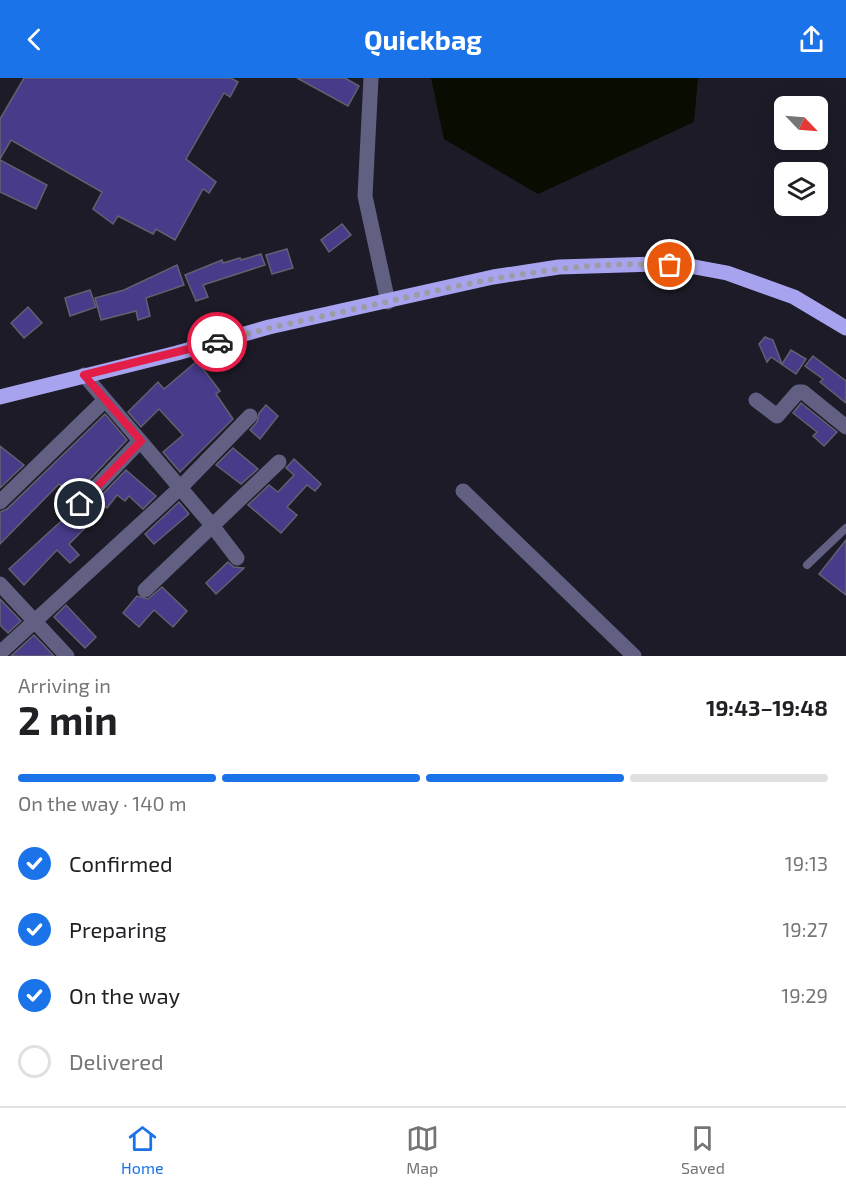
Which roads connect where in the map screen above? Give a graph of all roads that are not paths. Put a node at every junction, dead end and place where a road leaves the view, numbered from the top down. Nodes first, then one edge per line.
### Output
1 (371, 78) edge
2 (388, 302) junction
3 (846, 328) edge
4 (84, 375) junction
5 (0, 397) edge
6 (105, 400) junction
7 (756, 400) dead end
8 (250, 416) dead end
9 (846, 427) edge
10 (141, 441) junction
11 (279, 462) dead end
12 (181, 487) junction
13 (463, 491) dead end
14 (0, 502) edge
15 (80, 504) dead end
16 (211, 524) junction
17 (846, 528) edge
18 (237, 558) dead end
19 (807, 565) dead end
20 (0, 584) edge
21 (145, 590) dead end
22 (33, 620) junction
23 (0, 653) edge
24 (68, 656) edge
25 (634, 656) edge

1 - 2 street
2 - 3 main road
2 - 4 main road
4 - 5 main road
4 - 6 street
6 - 10 street
6 - 14 street
7 - 9 street
8 - 12 street
10 - 12 street
10 - 15 street
11 - 16 street
12 - 16 street
12 - 22 street
13 - 25 street
16 - 18 street
16 - 21 street
17 - 19 lane
20 - 22 street
22 - 23 street
22 - 24 street

